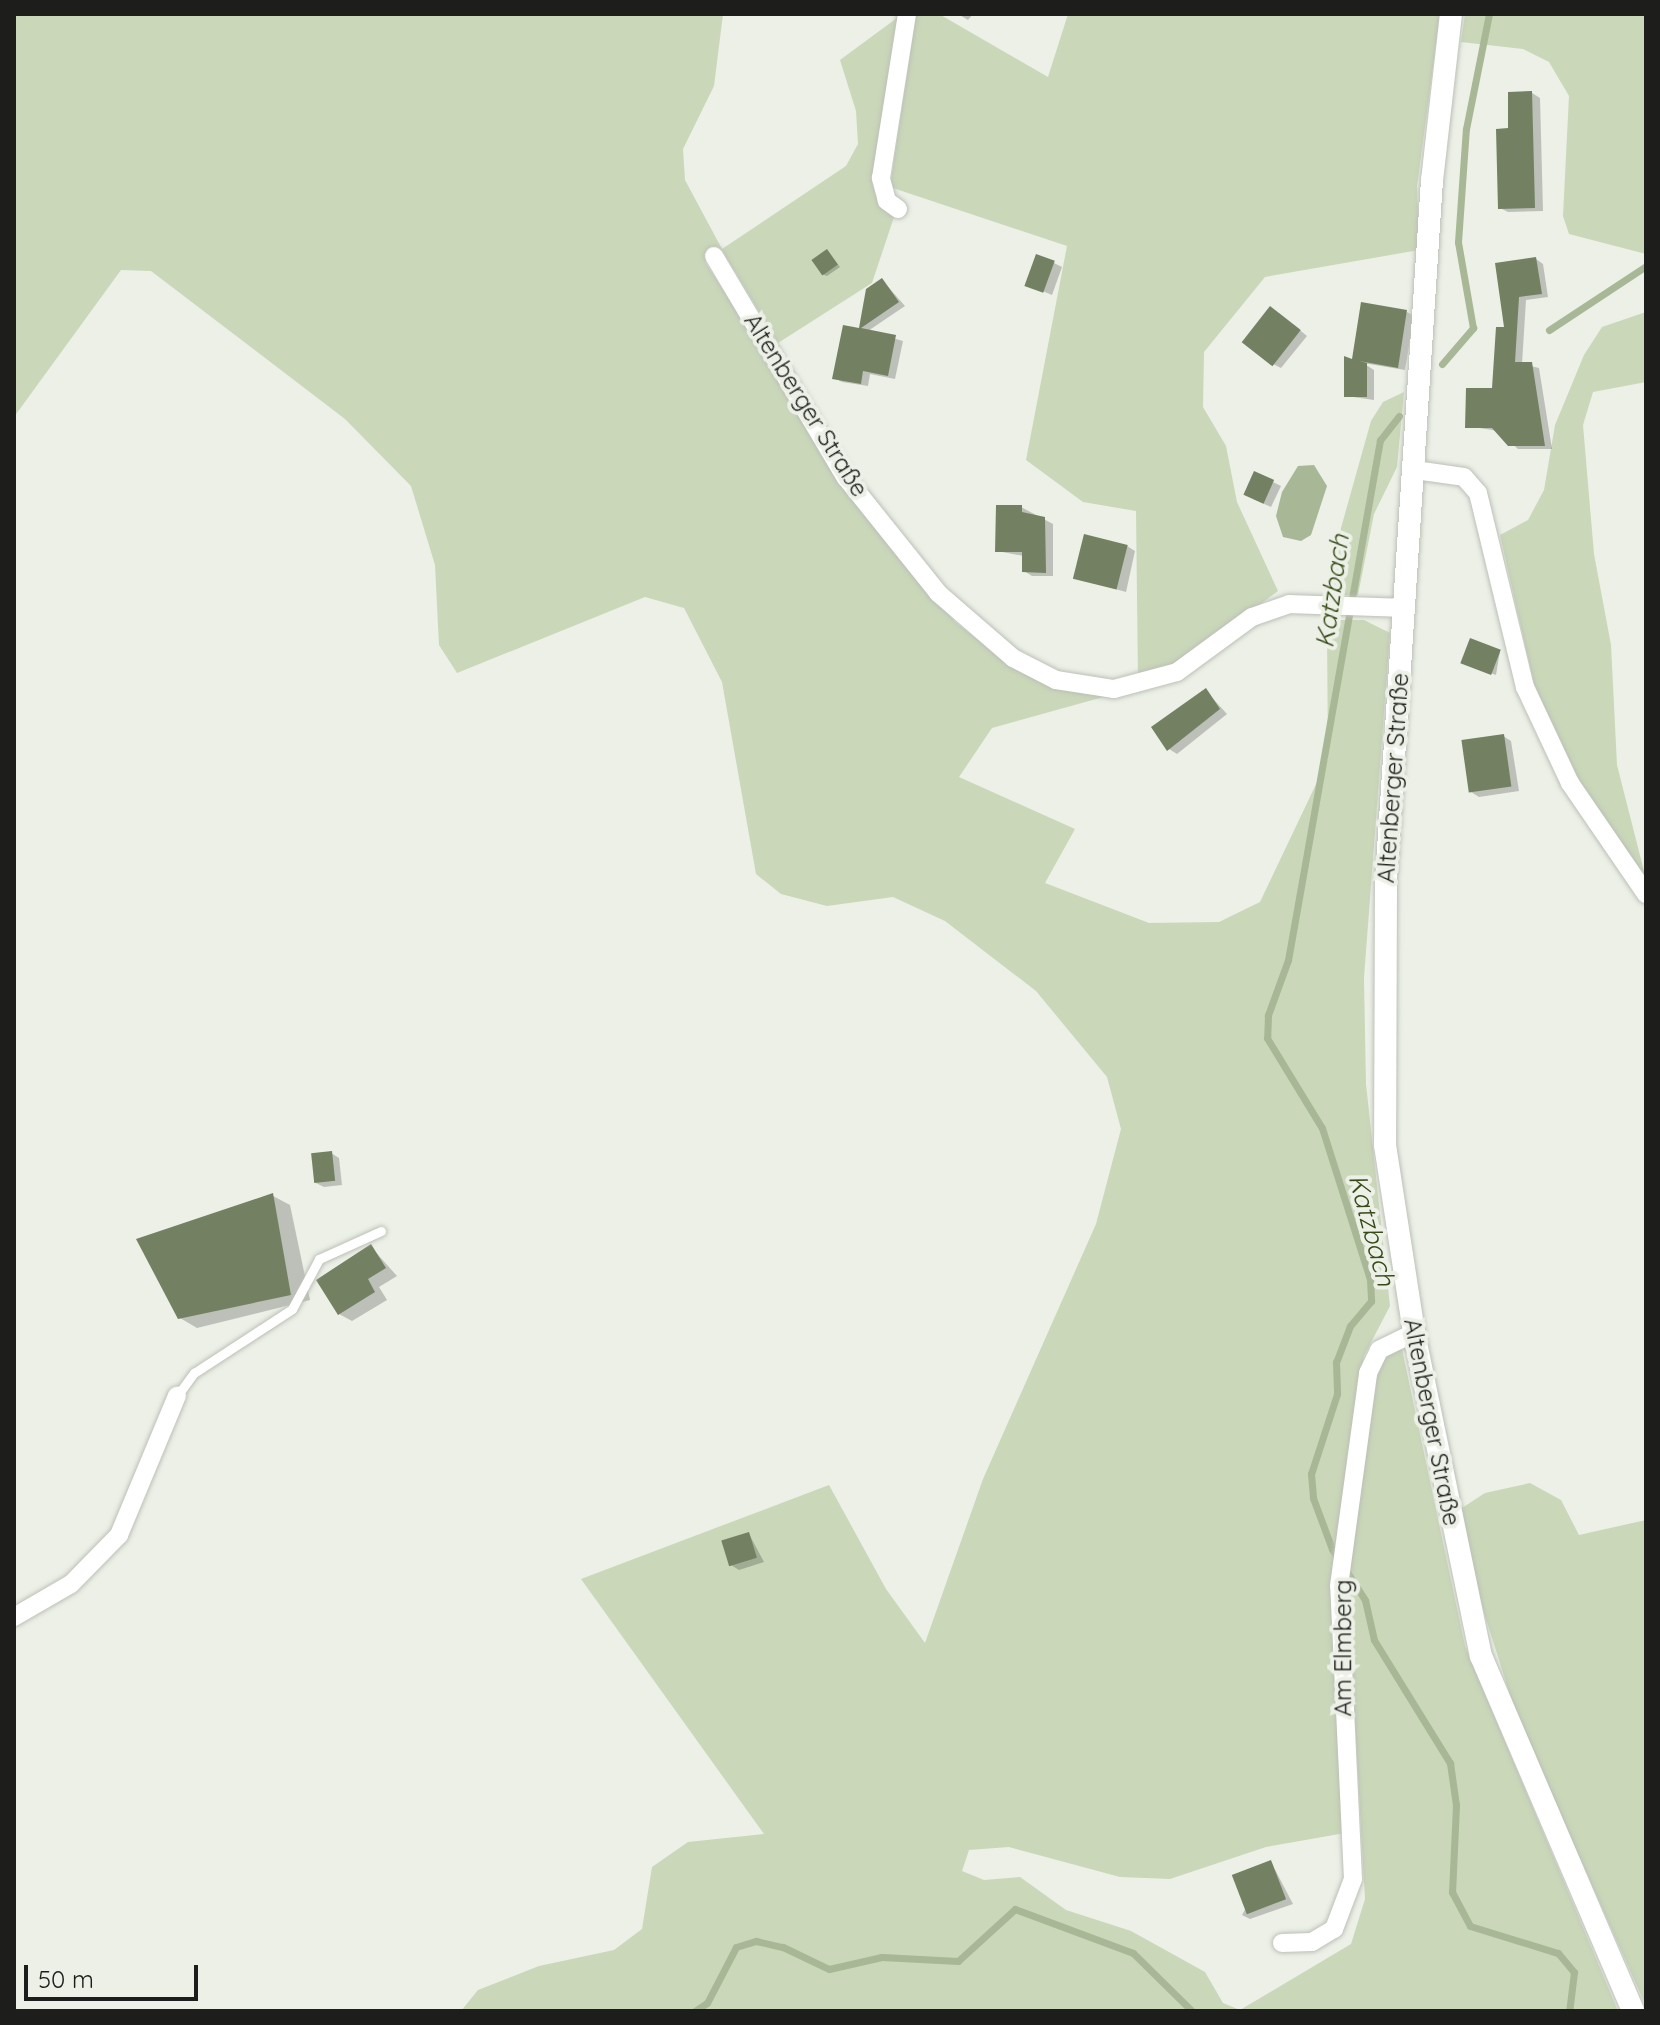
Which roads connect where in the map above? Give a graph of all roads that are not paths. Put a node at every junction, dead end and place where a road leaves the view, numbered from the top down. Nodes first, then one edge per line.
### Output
1 (907, 14) edge
2 (1451, 14) edge
3 (898, 209) dead end
4 (714, 256) dead end
5 (1415, 470) junction
6 (1405, 608) junction
7 (1646, 894) edge
8 (381, 1231) dead end
9 (1414, 1333) junction
10 (177, 1396) joint
11 (14, 1617) edge
12 (1282, 1943) dead end
13 (1633, 2011) edge

1 - 3 street
2 - 5 street, Altenberger Straße
4 - 6 street, Altenberger Straße
5 - 6 street, Altenberger Straße
5 - 7 street
6 - 9 street, Altenberger Straße
8 - 10 lane
9 - 12 street, Am Elmberg
9 - 13 street, Altenberger Straße
10 - 11 street

